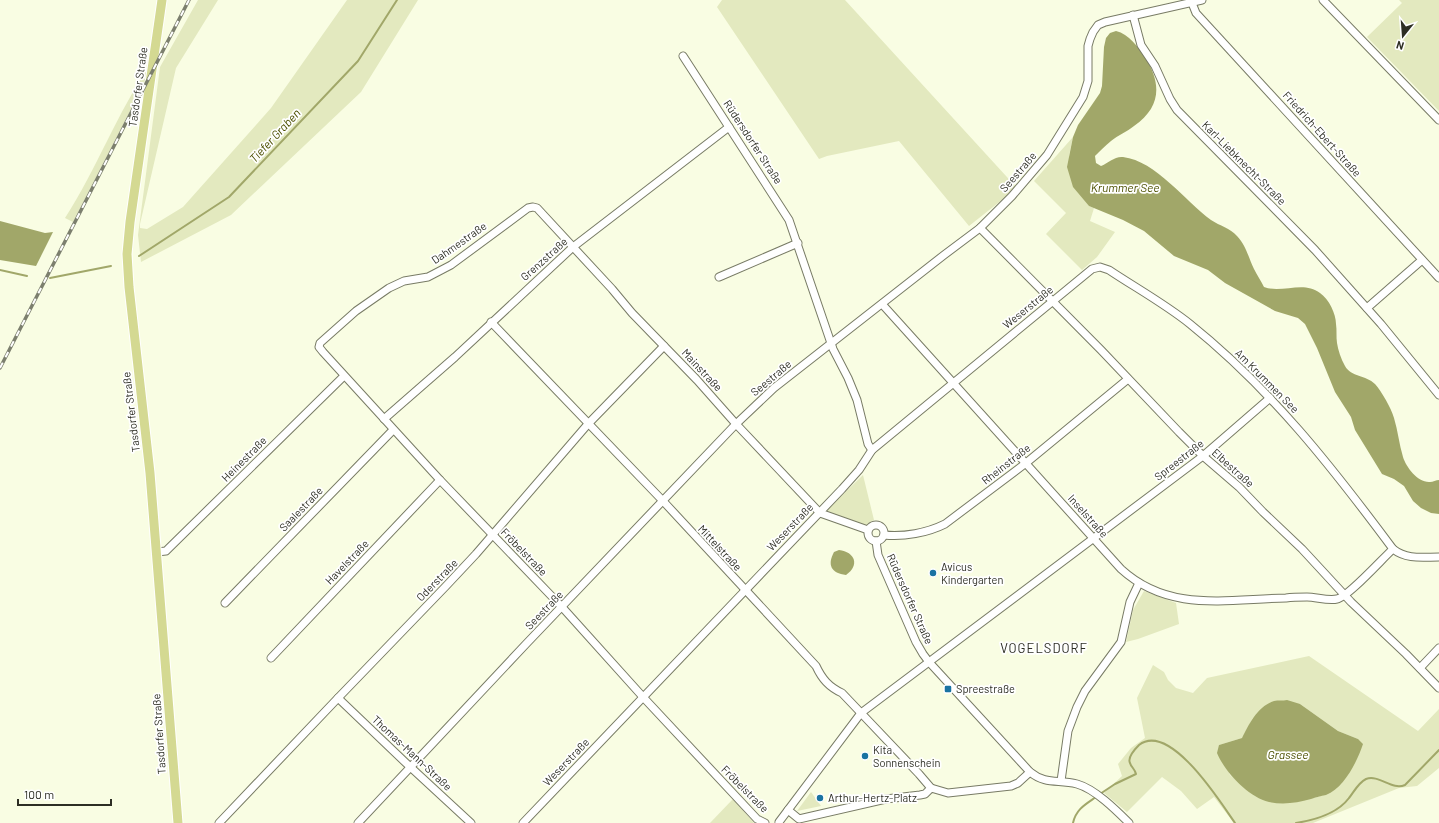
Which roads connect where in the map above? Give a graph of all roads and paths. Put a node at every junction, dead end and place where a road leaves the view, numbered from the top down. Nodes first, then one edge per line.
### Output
1 (162, 0) edge
2 (1202, 0) edge
3 (1323, 0) edge
4 (1192, 3) junction
5 (1133, 15) junction
6 (684, 56) dead end
7 (1439, 120) edge
8 (729, 127) junction
9 (533, 207) joint
10 (980, 228) junction
11 (798, 243) junction
12 (573, 247) junction
13 (1422, 260) junction
14 (1092, 269) joint
15 (718, 277) dead end
16 (1439, 278) edge
17 (1053, 302) junction
18 (882, 304) junction
19 (1367, 308) junction
20 (491, 322) junction
21 (831, 344) junction
22 (664, 346) junction
23 (319, 347) joint
24 (344, 376) junction
25 (1128, 379) junction
26 (952, 383) junction
27 (1439, 395) edge
28 (1270, 398) junction
29 (384, 419) junction
30 (588, 424) junction
31 (736, 424) junction
32 (394, 430) junction
33 (872, 450) junction
34 (1203, 456) junction
35 (1026, 463) junction
36 (440, 480) junction
37 (663, 501) junction
38 (820, 513) junction
39 (868, 530) junction
40 (492, 535) junction
41 (884, 535) junction
42 (1094, 538) junction
43 (876, 541) junction
44 (1393, 549) junction
45 (157, 552) junction
46 (1439, 557) edge
47 (1139, 583) junction
48 (745, 590) junction
49 (1346, 595) junction
50 (225, 603) dead end
51 (562, 607) junction
52 (1439, 648) edge
53 (270, 658) dead end
54 (929, 662) junction
55 (1420, 668) junction
56 (1439, 688) edge
57 (643, 697) junction
58 (338, 698) junction
59 (861, 713) junction
60 (411, 767) junction
61 (1030, 772) junction
62 (1062, 781) junction
63 (930, 788) junction
64 (788, 810) junction
65 (178, 823) edge
66 (219, 823) edge
67 (358, 823) edge
68 (471, 823) edge
69 (523, 823) edge
70 (765, 823) edge
71 (777, 823) edge
72 (1129, 823) edge

1 - 45 main road, Tasdorfer Straße
2 - 4 street, Seestraße
3 - 7 street
4 - 5 street, Seestraße
4 - 13 street, Friedrich-Ebert-Straße
5 - 10 street, Seestraße
5 - 19 street, Karl-Liebknecht-Straße
6 - 8 street, Rüdersdorfer Straße
8 - 11 street, Rüdersdorfer Straße
8 - 12 street, Grenzstraße
9 - 12 street, Mainstraße
9 - 23 street, Dahmestraße
10 - 17 street, Elbestraße
10 - 18 street, Seestraße
11 - 15 street
11 - 21 street, Rüdersdorfer Straße
12 - 20 street, Grenzstraße
12 - 22 street, Mainstraße
13 - 16 street, Friedrich-Ebert-Straße
13 - 19 street
14 - 17 street, Weserstraße
14 - 28 street, Am Krummen See
17 - 25 street, Elbestraße
17 - 26 street, Weserstraße
18 - 21 street, Seestraße
18 - 26 street, Inselstraße
19 - 27 street, Karl-Liebknecht-Straße
20 - 29 street, Grenzstraße
20 - 30 street, Mittelstraße
21 - 31 street, Seestraße
21 - 33 street, Rüdersdorfer Straße
22 - 30 street, Oderstraße
22 - 31 street, Mainstraße
23 - 24 street, Fröbelstraße
24 - 29 street, Fröbelstraße
24 - 45 street, Heinestraße
25 - 34 street, Elbestraße
25 - 35 street, Rheinstraße
26 - 33 street, Weserstraße
26 - 35 street, Inselstraße
28 - 34 street, Spreestraße
28 - 44 street, Am Krummen See
29 - 32 street, Fröbelstraße
30 - 37 street, Mittelstraße
30 - 40 street, Oderstraße
31 - 37 street, Seestraße
31 - 38 street, Mainstraße
32 - 36 street, Fröbelstraße
32 - 50 street, Saalestraße
33 - 38 street, Weserstraße
34 - 42 street, Spreestraße
34 - 49 street, Elbestraße
35 - 41 street, Rheinstraße
35 - 42 street, Inselstraße
36 - 40 street, Fröbelstraße
36 - 53 street, Havelstraße
37 - 48 street, Mittelstraße
37 - 51 street, Seestraße
38 - 39 street, Mainstraße
38 - 48 street, Weserstraße
39 - 41 street
39 - 43 street
40 - 51 street, Fröbelstraße
40 - 58 street, Oderstraße
41 - 43 street
42 - 47 street, Inselstraße
42 - 54 street, Spreestraße
43 - 54 street, Rüdersdorfer Straße
44 - 46 street
44 - 49 street
45 - 65 main road, Tasdorfer Straße
47 - 49 street, Inselstraße
47 - 62 street
48 - 57 street, Weserstraße
48 - 59 street, Mittelstraße
49 - 55 street, Elbestraße
51 - 57 street, Fröbelstraße
51 - 60 street, Seestraße
52 - 55 street
54 - 59 street, Spreestraße
54 - 61 street, Rüdersdorfer Straße
55 - 56 street, Elbestraße
57 - 69 street, Weserstraße
57 - 70 street, Fröbelstraße
58 - 60 street, Thomas-Mann-Straße
58 - 66 street, Oderstraße
59 - 63 street, Mittelstraße
59 - 64 street, Spreestraße
60 - 67 street, Seestraße
60 - 68 street, Thomas-Mann-Straße
61 - 62 street, Rüdersdorfer Straße
61 - 63 street
62 - 72 street, Rüdersdorfer Straße
63 - 64 street
64 - 71 street, Spreestraße

